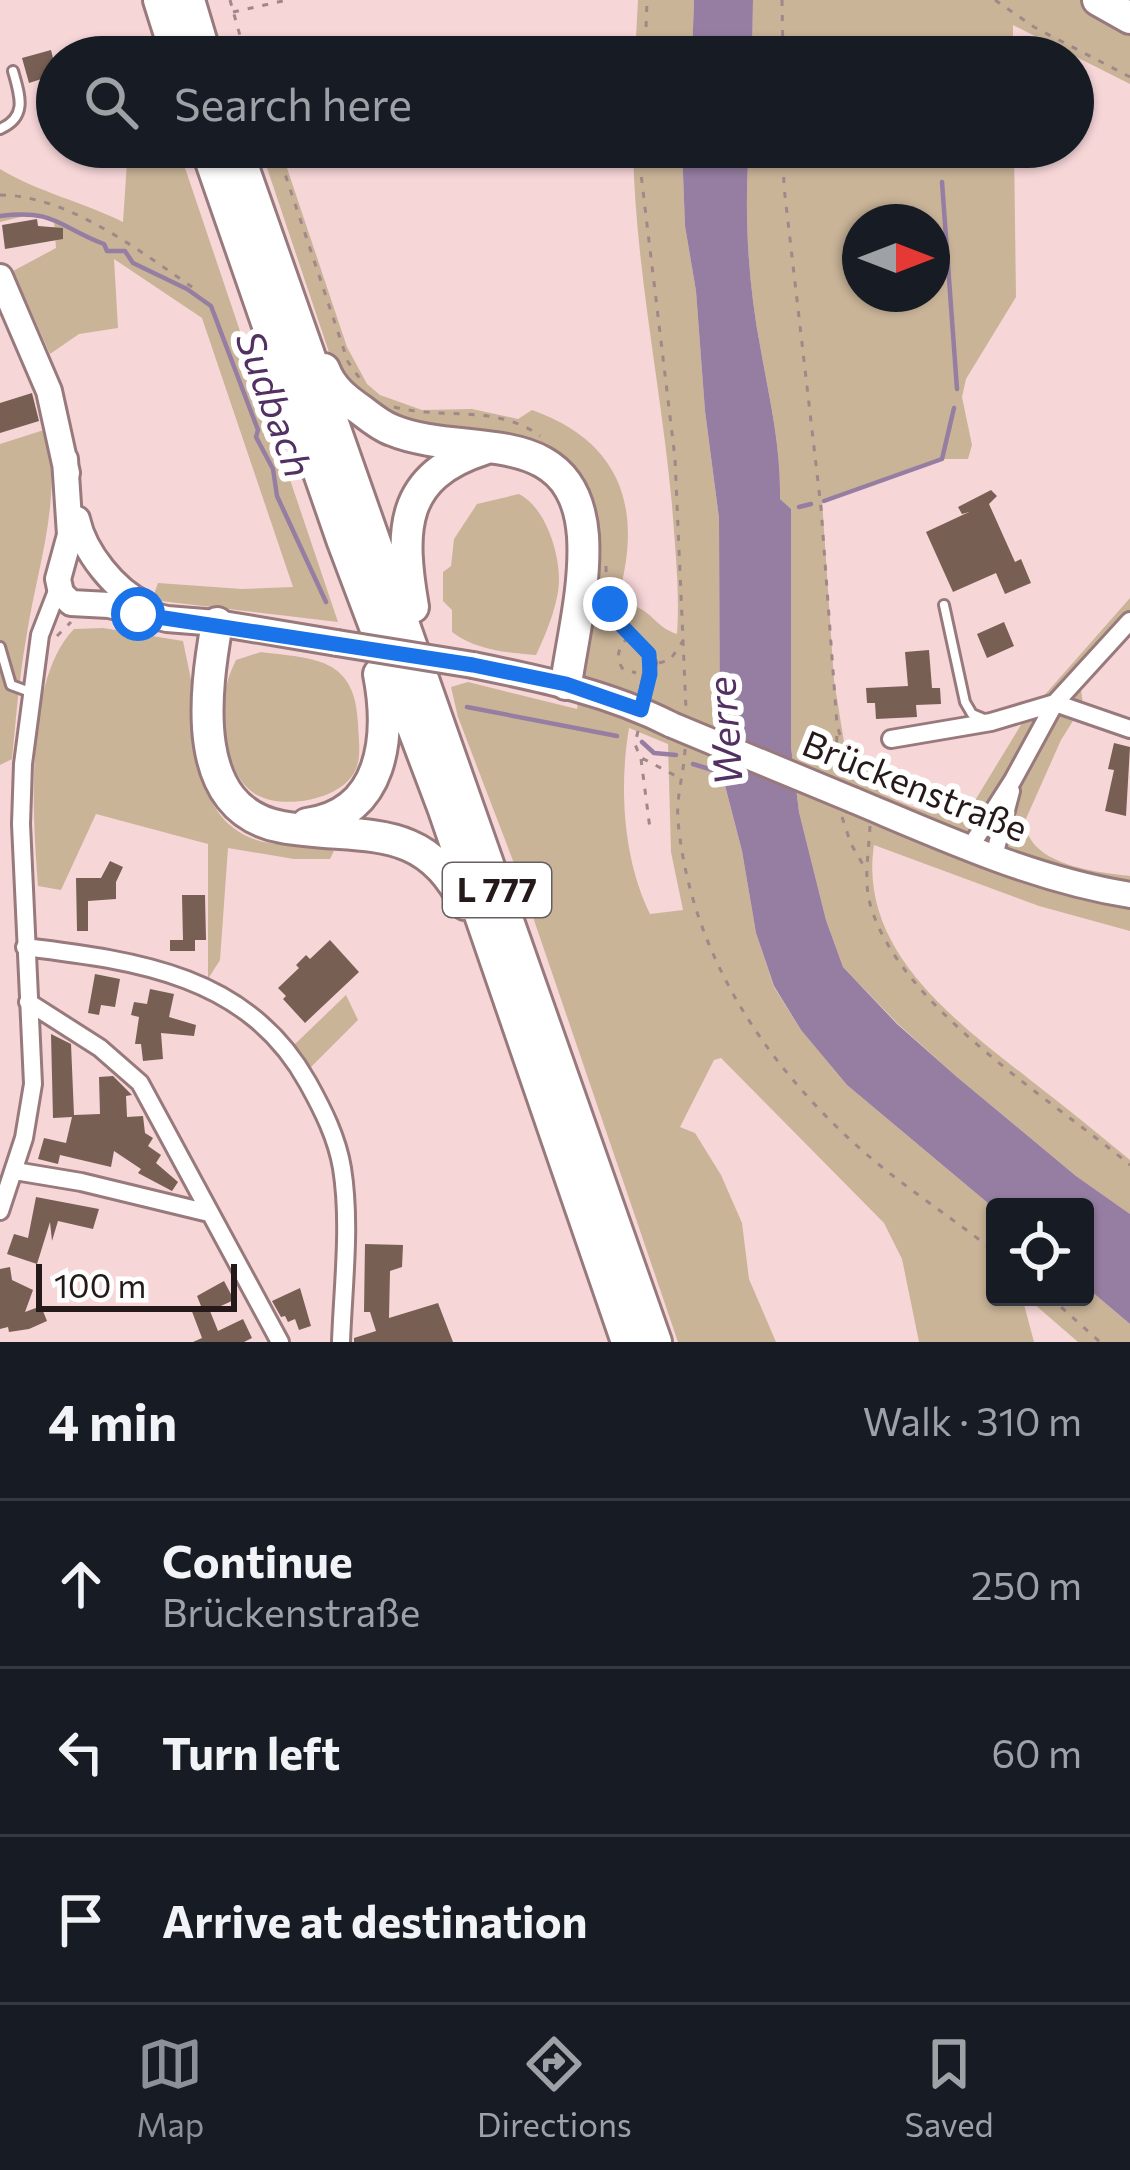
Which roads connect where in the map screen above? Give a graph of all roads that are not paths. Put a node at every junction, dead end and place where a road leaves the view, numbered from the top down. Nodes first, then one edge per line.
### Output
1 (159, 0) edge
2 (189, 0) edge
3 (1098, 0) edge
4 (1130, 18) edge
5 (170, 36) edge
6 (200, 36) edge
7 (13, 71) dead end
8 (0, 129) edge
9 (213, 168) edge
10 (243, 168) edge
11 (0, 277) edge
12 (281, 281) junction
13 (496, 446) junction
14 (65, 459) junction
15 (344, 542) junction
16 (102, 567) junction
17 (61, 576) junction
18 (944, 604) dead end
19 (85, 605) junction
20 (1130, 620) edge
21 (202, 621) junction
22 (0, 647) edge
23 (38, 655) junction
24 (651, 669) road end
25 (566, 684) junction
26 (427, 690) junction
27 (32, 692) junction
28 (1055, 703) junction
29 (640, 719) junction
30 (991, 722) junction
31 (1130, 729) edge
32 (891, 739) dead end
33 (23, 764) junction
34 (0, 769) edge
35 (1013, 780) junction
36 (279, 827) junction
37 (969, 849) junction
38 (993, 860) junction
39 (1130, 895) edge
40 (25, 947) junction
41 (28, 1001) junction
42 (508, 1001) junction
43 (15, 1171) junction
44 (0, 1211) edge
45 (209, 1213) junction
46 (280, 1342) edge
47 (341, 1342) edge
48 (627, 1342) edge
49 (656, 1342) edge

1 - 5 highway
2 - 6 highway
3 - 4 highway
7 - 8 lane
9 - 15 highway, L 777
10 - 12 highway, L 777
11 - 14 main road
12 - 13 highway, L 777
12 - 26 highway, L 777
13 - 25 highway, L 777
13 - 26 highway
14 - 16 main road
14 - 17 main road
15 - 36 highway
15 - 42 highway, L 777
16 - 17 main road
16 - 19 main road
16 - 21 main road, Brückenstraße
17 - 19 main road
17 - 23 street
18 - 30 lane
19 - 21 main road, Brückenstraße
19 - 23 street
20 - 28 street
21 - 25 main road, Brückenstraße, bridge
21 - 36 highway
22 - 27 lane
23 - 27 street
24 - 29 lane
25 - 29 main road, Brückenstraße
26 - 49 highway, L 777
27 - 33 street
28 - 30 street
28 - 31 street
28 - 35 street
29 - 37 main road, Brückenstraße, bridge
30 - 32 street
33 - 34 street
33 - 40 street
35 - 37 street
35 - 38 street
36 - 42 highway, L 777
37 - 38 main road, Brückenstraße
38 - 39 main road, Brückenstraße
40 - 41 street
40 - 47 street
41 - 43 street
41 - 45 street
42 - 48 highway, L 777
43 - 44 street
43 - 45 street
45 - 46 street

